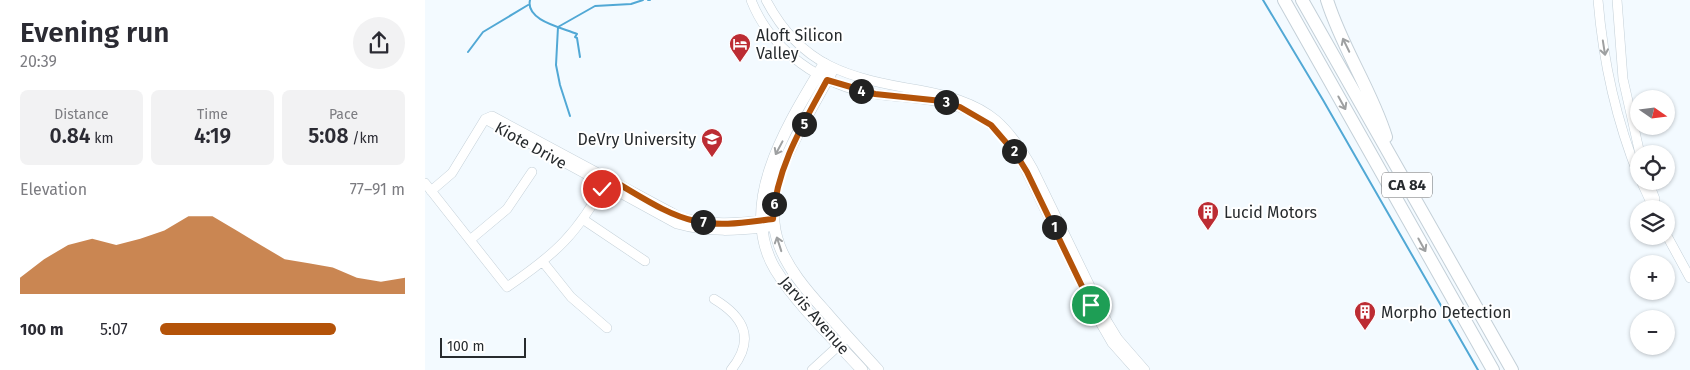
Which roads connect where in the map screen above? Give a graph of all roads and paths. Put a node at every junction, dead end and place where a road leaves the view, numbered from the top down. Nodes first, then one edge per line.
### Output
1 (751, 0) edge
2 (766, 0) edge
3 (1276, 0) edge
4 (1284, 0) edge
5 (1302, 0) edge
6 (1309, 0) edge
7 (1327, 0) edge
8 (1598, 0) edge
9 (1617, 0) edge
10 (825, 72) junction
11 (1333, 86) junction
12 (1386, 137) junction
13 (1637, 145) edge
14 (1630, 154) edge
15 (532, 172) dead end
16 (606, 181) junction
17 (425, 183) edge
18 (431, 191) junction
19 (584, 220) junction
20 (767, 224) junction
21 (470, 240) junction
22 (1672, 245) edge
23 (1673, 245) edge
24 (1678, 256) junction
25 (645, 261) dead end
26 (543, 262) junction
27 (1690, 278) edge
28 (714, 299) dead end
29 (607, 328) dead end
30 (848, 337) junction
31 (839, 345) junction
32 (731, 370) edge
33 (812, 370) edge
34 (862, 370) edge
35 (879, 370) edge
36 (1135, 370) edge
37 (1145, 370) edge
38 (1493, 370) edge
39 (1512, 370) edge
40 (1518, 370) edge

1 - 10 street
2 - 10 street
3 - 11 highway
4 - 11 highway, CA 84
5 - 39 highway, CA 84
6 - 12 highway, CA 84
12 -> 7 highway
8 -> 14 street
9 - 13 street
10 - 20 main road, Jarvis Avenue
10 - 36 street
10 - 37 street
11 -> 38 highway, CA 84
12 - 40 highway, CA 84
15 - 21 street
16 - 18 street, Kiote Drive
16 - 19 street
16 - 20 street, Kiote Drive
17 - 18 street
18 - 21 street
19 - 25 street
19 - 26 street
30 -> 20 main road, Jarvis Avenue
20 - 31 main road, Jarvis Avenue
21 - 26 street
22 - 24 street
23 - 24 street
24 - 27 street
26 - 29 street
28 - 32 street
30 - 31 street
30 - 35 main road, Jarvis Avenue
31 - 33 street
31 - 34 main road, Jarvis Avenue

